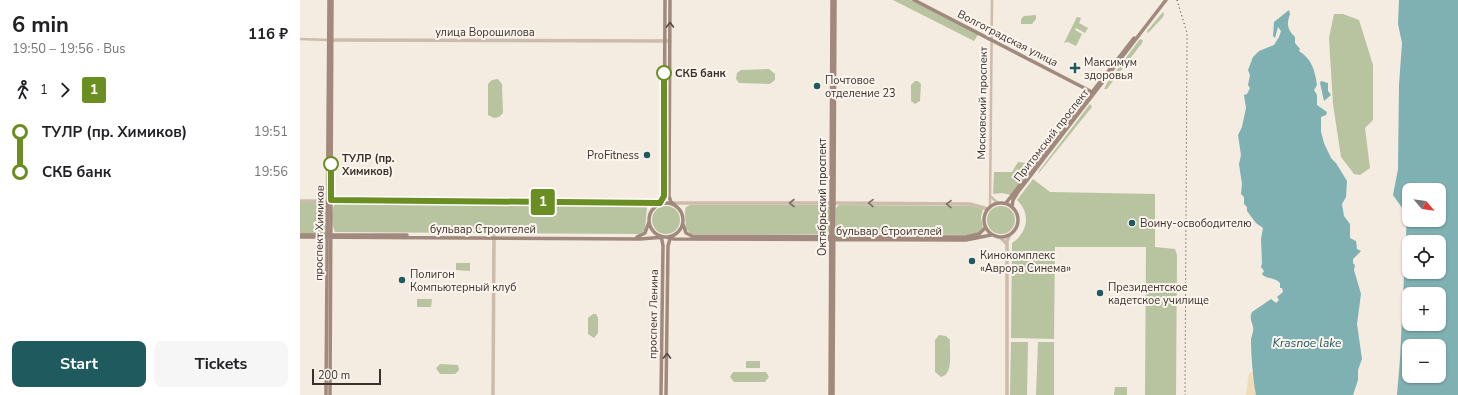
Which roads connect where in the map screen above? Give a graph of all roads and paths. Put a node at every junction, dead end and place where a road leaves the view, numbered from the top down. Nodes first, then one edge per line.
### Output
1 (329, 0) edge
2 (332, 0) edge
3 (665, 0) edge
4 (670, 0) edge
5 (834, 0) edge
6 (914, 0) edge
7 (992, 0) edge
8 (1164, 0) edge
9 (300, 39) edge
10 (330, 40) junction
11 (992, 40) junction
12 (664, 41) junction
13 (670, 41) junction
14 (1093, 92) junction
15 (990, 197) junction
16 (330, 200) junction
17 (300, 201) edge
18 (660, 203) junction
19 (832, 203) junction
20 (998, 203) junction
21 (1006, 203) junction
22 (672, 204) junction
23 (1012, 207) junction
24 (989, 208) junction
25 (649, 222) junction
26 (683, 224) junction
27 (985, 228) junction
28 (991, 235) junction
29 (300, 236) edge
30 (329, 236) junction
31 (1009, 236) junction
32 (494, 237) junction
33 (664, 237) junction
34 (832, 238) junction
35 (1000, 238) junction
36 (1007, 245) junction
37 (326, 395) edge
38 (330, 395) edge
39 (493, 395) edge
40 (661, 395) edge
41 (666, 395) edge
42 (831, 395) edge
43 (1008, 395) edge

1 - 10 main road, проспект Химиков
2 - 10 main road, проспект Химиков
3 - 12 main road
13 -> 4 main road
5 - 19 main road, Октябрьский проспект
6 - 11 main road, Волгоградская улица
7 - 11 street, Московский проспект
8 - 14 main road, Притомский проспект
9 - 10 street, улица Ворошилова
10 - 12 street, улица Ворошилова
10 - 16 main road, проспект Химиков
11 - 14 main road, Волгоградская улица
11 - 15 street, Московский проспект
12 - 13 street, улица Ворошилова
12 - 18 main road
13 - 22 main road
14 - 21 main road, Притомский проспект
14 - 23 main road, Притомский проспект
15 - 20 street
15 - 24 street, Московский проспект
16 - 17 street
16 - 18 street
16 - 30 main road, проспект Химиков
18 - 22 main road
18 - 25 main road
19 -> 22 street
24 -> 19 street
19 - 34 main road, Октябрьский проспект
20 - 21 main road
20 - 24 main road
21 - 23 main road
22 - 26 main road
23 - 31 main road
24 - 27 main road
25 - 32 main road, бульвар Строителей
25 - 33 main road
26 - 33 main road
26 - 34 main road, бульвар Строителей
27 - 28 main road
27 - 34 main road, бульвар Строителей
28 - 34 main road, бульвар Строителей
28 - 35 main road
29 - 30 main road, бульвар Строителей
30 - 32 main road, бульвар Строителей
30 - 37 main road, проспект Химиков
30 - 38 main road, проспект Химиков
31 - 35 main road
31 - 36 street
32 - 33 main road, бульвар Строителей
32 - 39 street
33 - 34 main road, бульвар Строителей
33 - 40 main road, проспект Ленина
41 -> 33 main road, проспект Ленина
34 - 42 main road, Октябрьский проспект
35 - 36 street
36 - 43 street

